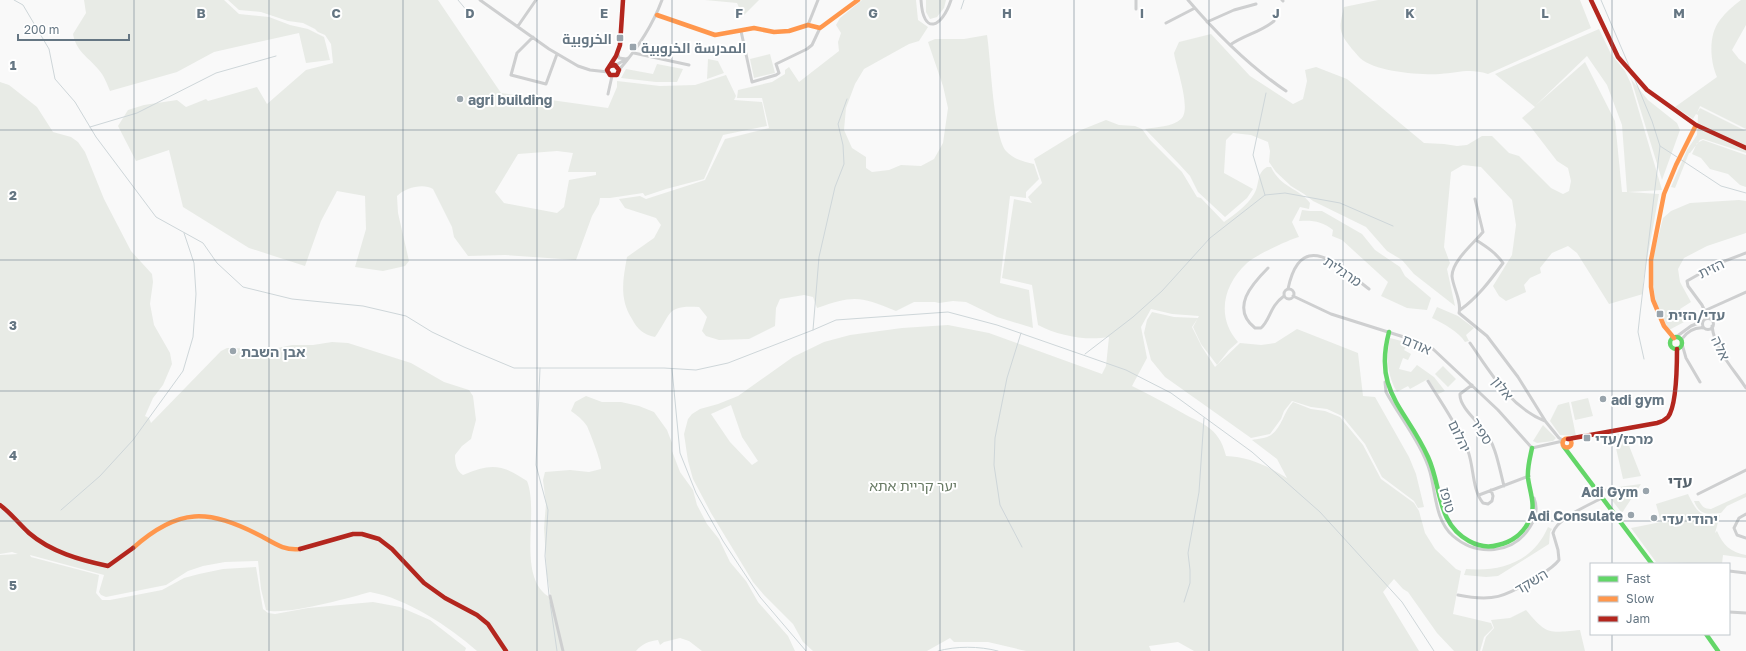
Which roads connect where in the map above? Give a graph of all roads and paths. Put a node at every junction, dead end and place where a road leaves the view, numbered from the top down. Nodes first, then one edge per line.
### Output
1 (480, 0) edge
2 (536, 0) edge
3 (622, 0) edge
4 (662, 0) edge
5 (818, 0) edge
6 (858, 0) edge
7 (921, 0) edge
8 (951, 0) edge
9 (1136, 0) edge
10 (1188, 0) edge
11 (1591, 0) edge
12 (1256, 4) dead end
13 (1195, 8) junction
14 (1136, 9) dead end
15 (657, 15) junction
16 (1274, 21) dead end
17 (1208, 22) junction
18 (1166, 23) dead end
19 (808, 25) junction
20 (518, 26) junction
21 (820, 28) junction
22 (741, 31) junction
23 (533, 37) junction
24 (1230, 45) junction
25 (618, 53) junction
26 (634, 53) junction
27 (557, 54) junction
28 (628, 58) junction
29 (689, 65) dead end
30 (610, 66) junction
31 (618, 68) junction
32 (608, 72) junction
33 (612, 76) junction
34 (1286, 91) dead end
35 (608, 94) dead end
36 (1696, 125) junction
37 (1746, 148) edge
38 (1476, 199) dead end
39 (1476, 240) junction
40 (1746, 253) edge
41 (1268, 268) dead end
42 (1288, 289) junction
43 (1369, 289) dead end
44 (1746, 292) edge
45 (1284, 296) junction
46 (1293, 296) junction
47 (1460, 310) junction
48 (1704, 311) junction
49 (1708, 318) junction
50 (1703, 321) junction
51 (1712, 326) junction
52 (1704, 328) junction
53 (1389, 332) junction
54 (1675, 337) junction
55 (1682, 342) junction
56 (1470, 343) dead end
57 (1677, 349) junction
58 (1428, 381) dead end
59 (1700, 382) dead end
60 (1472, 385) junction
61 (1746, 388) edge
62 (1546, 422) junction
63 (1577, 438) junction
64 (1564, 442) junction
65 (1570, 445) junction
66 (1532, 448) junction
67 (1572, 455) junction
68 (1746, 470) edge
69 (1529, 476) junction
70 (1504, 486) junction
71 (1491, 490) junction
72 (1698, 494) dead end
73 (1479, 495) junction
74 (1602, 498) junction
75 (0, 505) edge
76 (1746, 514) edge
77 (1746, 538) edge
78 (1651, 563) edge
79 (1730, 571) edge
80 (1746, 572) edge
81 (1458, 595) dead end
82 (550, 596) dead end
83 (1730, 612) edge
84 (1746, 613) edge
85 (1707, 635) edge
86 (506, 651) edge
87 (563, 651) edge
88 (1718, 651) edge

1 - 20 street
2 - 20 street
3 - 25 street
4 - 15 street
5 - 19 street
6 - 21 street
7 - 8 street
9 - 14 street
10 - 13 street
11 - 36 street
12 - 17 street
13 - 17 street
13 - 18 street
15 - 22 street
15 - 26 street
16 - 24 street
17 - 24 street
19 - 21 street
19 - 22 street
20 - 23 street
21 - 22 street
23 - 27 street
23 - 27 street
24 - 34 street
25 - 28 street
25 - 30 street
25 - 31 street
26 - 28 street
26 - 29 street
27 - 32 street
28 - 31 street
30 - 31 street
30 - 32 street
31 - 33 street
32 - 33 street
33 - 35 street
36 - 37 street
36 - 54 street
38 - 39 street
39 - 47 street
39 - 47 street
40 - 48 street, הזית
41 - 45 street
42 - 43 street, מרגלית
42 - 45 street
42 - 46 street
44 - 48 street
45 - 46 street
46 - 53 street, אודם
47 - 62 street
48 - 49 street, הזית
49 - 50 street
49 - 51 street
50 - 52 street
50 - 54 street
51 - 52 street
51 - 61 street, אלה
52 - 55 street
53 - 60 street, אודם
53 - 69 street, טופז
54 - 55 street
54 - 57 street
55 - 57 street
55 - 59 street
56 - 62 street, אלון
57 - 63 street
58 - 73 street, יהלום
60 - 66 street, אודם
60 - 70 street, ספיר
62 - 64 street
63 - 64 street
63 - 65 street
64 - 65 street
64 - 65 street
64 - 66 street
64 - 67 street
65 - 67 street
66 - 69 street, טופז
67 - 74 street
68 - 72 street
69 - 70 street
70 - 71 street
71 - 73 street
71 - 73 street
74 - 78 street
74 - 81 street, השקד
75 - 86 street
76 - 77 street
79 - 80 street
82 - 87 street
83 - 84 street
85 - 88 street

